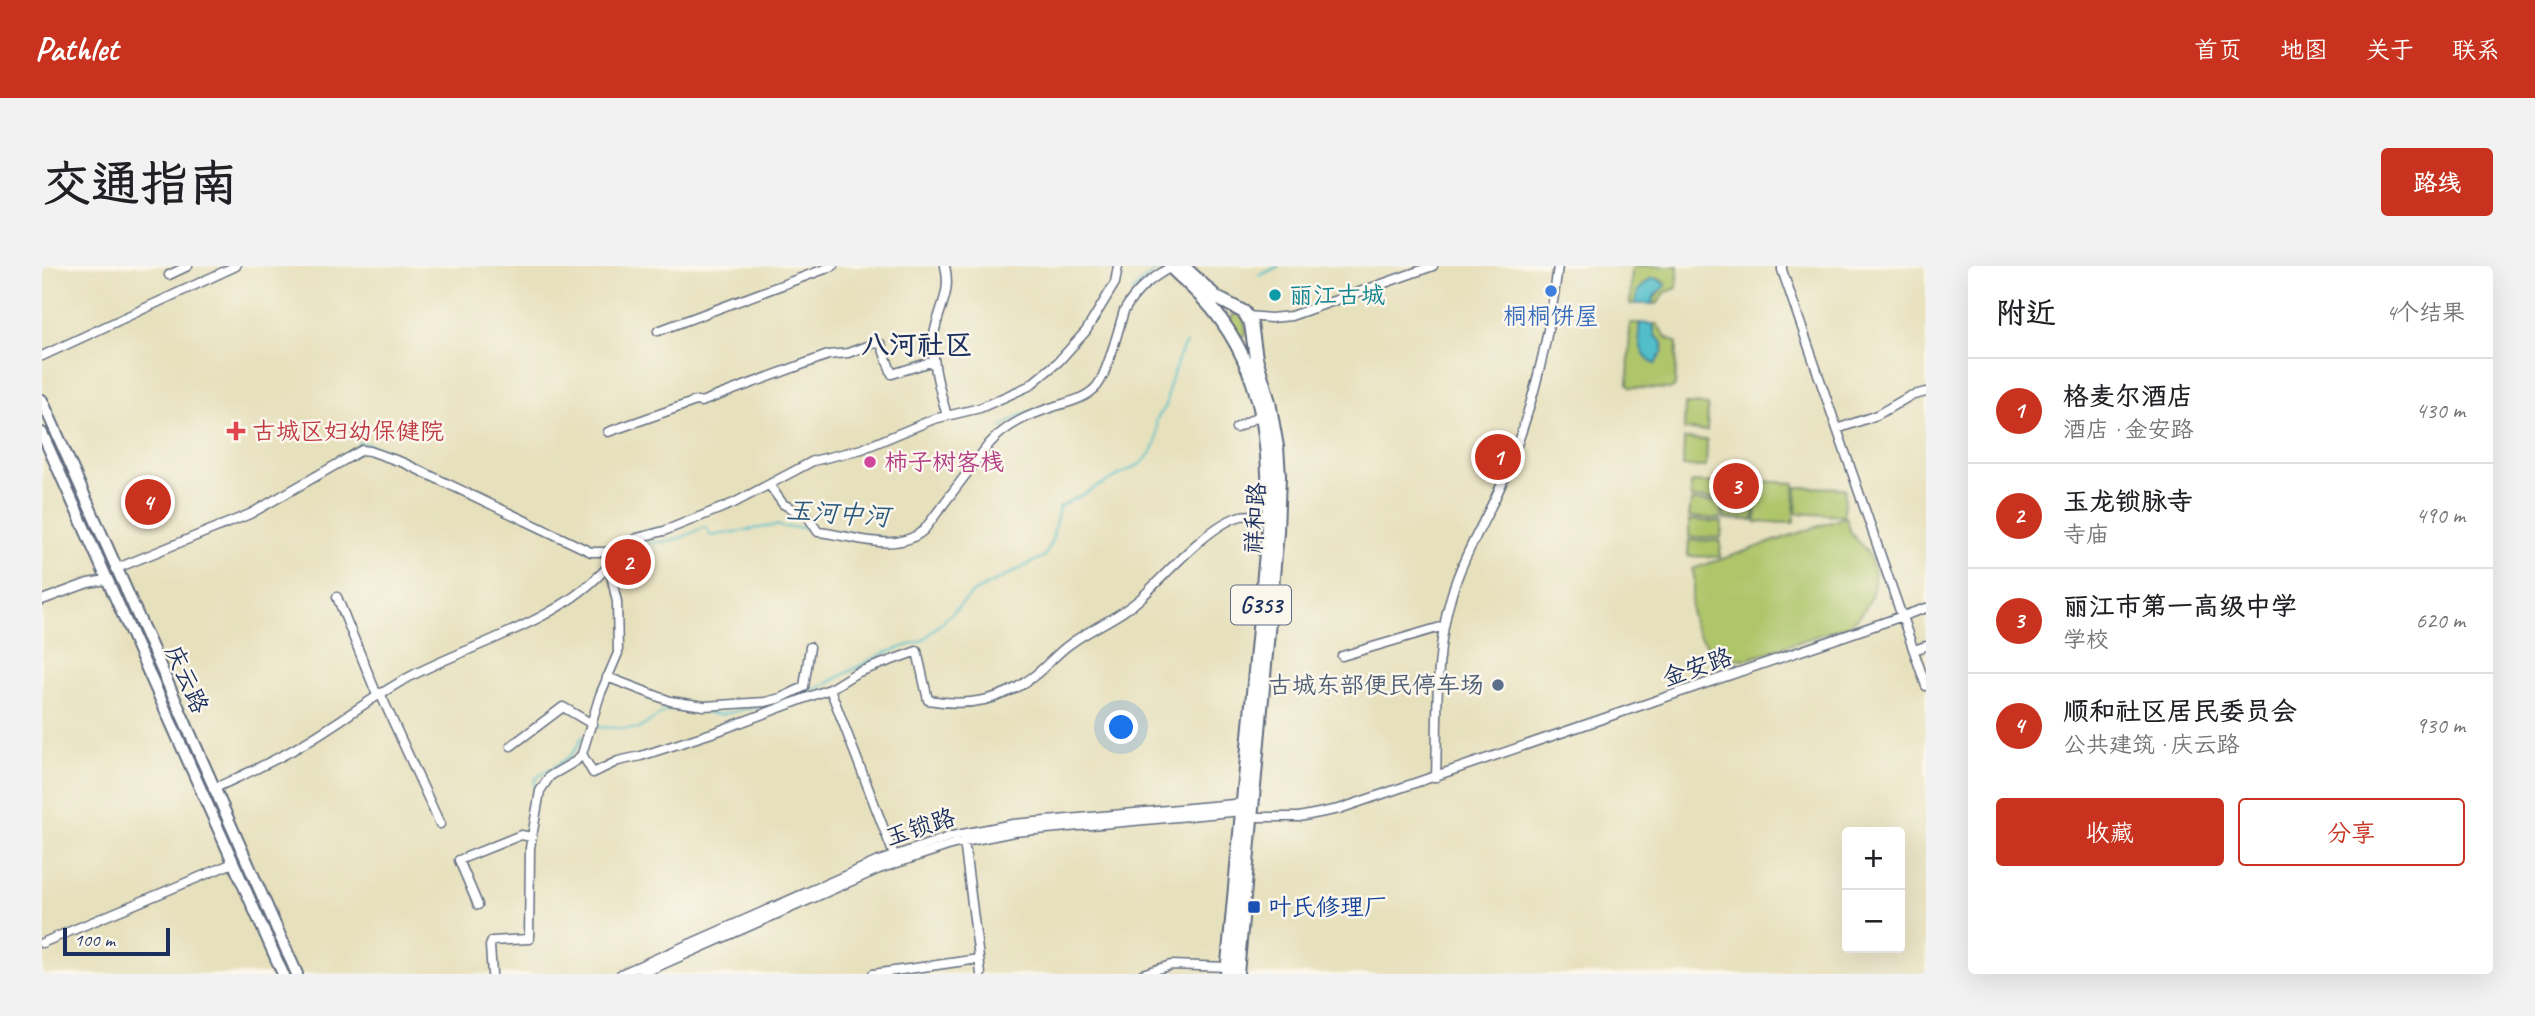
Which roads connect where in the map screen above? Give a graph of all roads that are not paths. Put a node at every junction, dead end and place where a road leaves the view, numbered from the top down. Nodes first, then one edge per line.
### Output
1 (188, 266) edge
2 (236, 266) edge
3 (832, 266) edge
4 (945, 266) edge
5 (1118, 266) edge
6 (1433, 266) edge
7 (1558, 266) edge
8 (1782, 266) edge
9 (1175, 267) edge
10 (169, 275) dead end
11 (1231, 306) junction
12 (1247, 316) junction
13 (1221, 320) junction
14 (658, 331) dead end
15 (1253, 336) junction
16 (1236, 344) junction
17 (42, 356) edge
18 (934, 361) junction
19 (1926, 392) edge
20 (42, 400) edge
21 (1262, 414) junction
22 (947, 416) junction
23 (1236, 428) dead end
24 (1836, 429) junction
25 (608, 432) dead end
26 (42, 433) edge
27 (770, 486) junction
28 (1268, 516) junction
29 (606, 552) junction
30 (609, 565) junction
31 (115, 569) junction
32 (106, 580) junction
33 (337, 597) dead end
34 (42, 600) edge
35 (1926, 608) edge
36 (1902, 618) junction
37 (1444, 626) junction
38 (1926, 646) edge
39 (810, 647) dead end
40 (1914, 650) junction
41 (1342, 656) dead end
42 (607, 677) junction
43 (1926, 686) edge
44 (830, 689) junction
45 (378, 694) junction
46 (592, 724) junction
47 (511, 746) dead end
48 (582, 754) junction
49 (1436, 777) junction
50 (213, 789) junction
51 (1247, 809) junction
52 (440, 824) dead end
53 (532, 836) junction
54 (964, 841) junction
55 (894, 855) junction
56 (233, 863) junction
57 (478, 905) dead end
58 (42, 943) edge
59 (979, 959) junction
60 (1230, 972) edge
61 (283, 974) edge
62 (297, 974) edge
63 (492, 974) edge
64 (621, 974) edge
65 (641, 974) edge
66 (873, 974) edge
67 (981, 974) edge
68 (1142, 974) edge

1 - 10 street
2 - 17 street
3 - 14 street
4 - 18 street
5 - 22 street
6 - 12 street
7 - 37 street
8 - 24 street
9 - 11 highway
9 - 13 highway, 祥和路 / G353
9 - 27 street
11 - 12 highway
11 - 13 highway
12 - 15 highway, 祥和路 / G353
13 - 16 highway, 祥和路 / G353
15 - 16 highway
15 - 51 highway, 祥和路 / G353
16 - 21 highway, 祥和路 / G353
18 - 22 street
18 - 25 street
19 - 24 street
20 - 31 main road, 庆云路
21 - 23 street
21 - 28 highway, 祥和路 / G353
22 - 27 street
24 - 36 street
26 - 32 main road, 庆云路
27 - 29 street
28 - 44 street
28 - 51 highway, 祥和路 / G353
29 - 30 street
29 - 31 street
30 - 42 street
30 - 45 street
31 - 50 main road, 庆云路
32 - 34 street
32 - 56 main road, 庆云路
33 - 45 street
35 - 36 street, 金安路
36 - 40 street
36 - 49 street, 金安路
37 - 41 street
37 - 49 street
38 - 40 street
39 - 42 street
40 - 43 street
42 - 46 street
44 - 48 street
44 - 55 street
45 - 50 street
45 - 52 street
46 - 47 street
46 - 48 street
48 - 53 street
49 - 51 street, 金安路
50 - 62 main road, 庆云路
51 - 54 street, 玉锁路
51 - 55 street, 玉锁路
51 - 60 highway, 祥和路 / G353
53 - 57 street
53 - 63 street
54 - 59 street
54 - 65 street, 玉锁路
55 - 64 street, 玉锁路
56 - 58 street
56 - 61 main road, 庆云路
59 - 66 street
59 - 67 street
60 - 68 street

